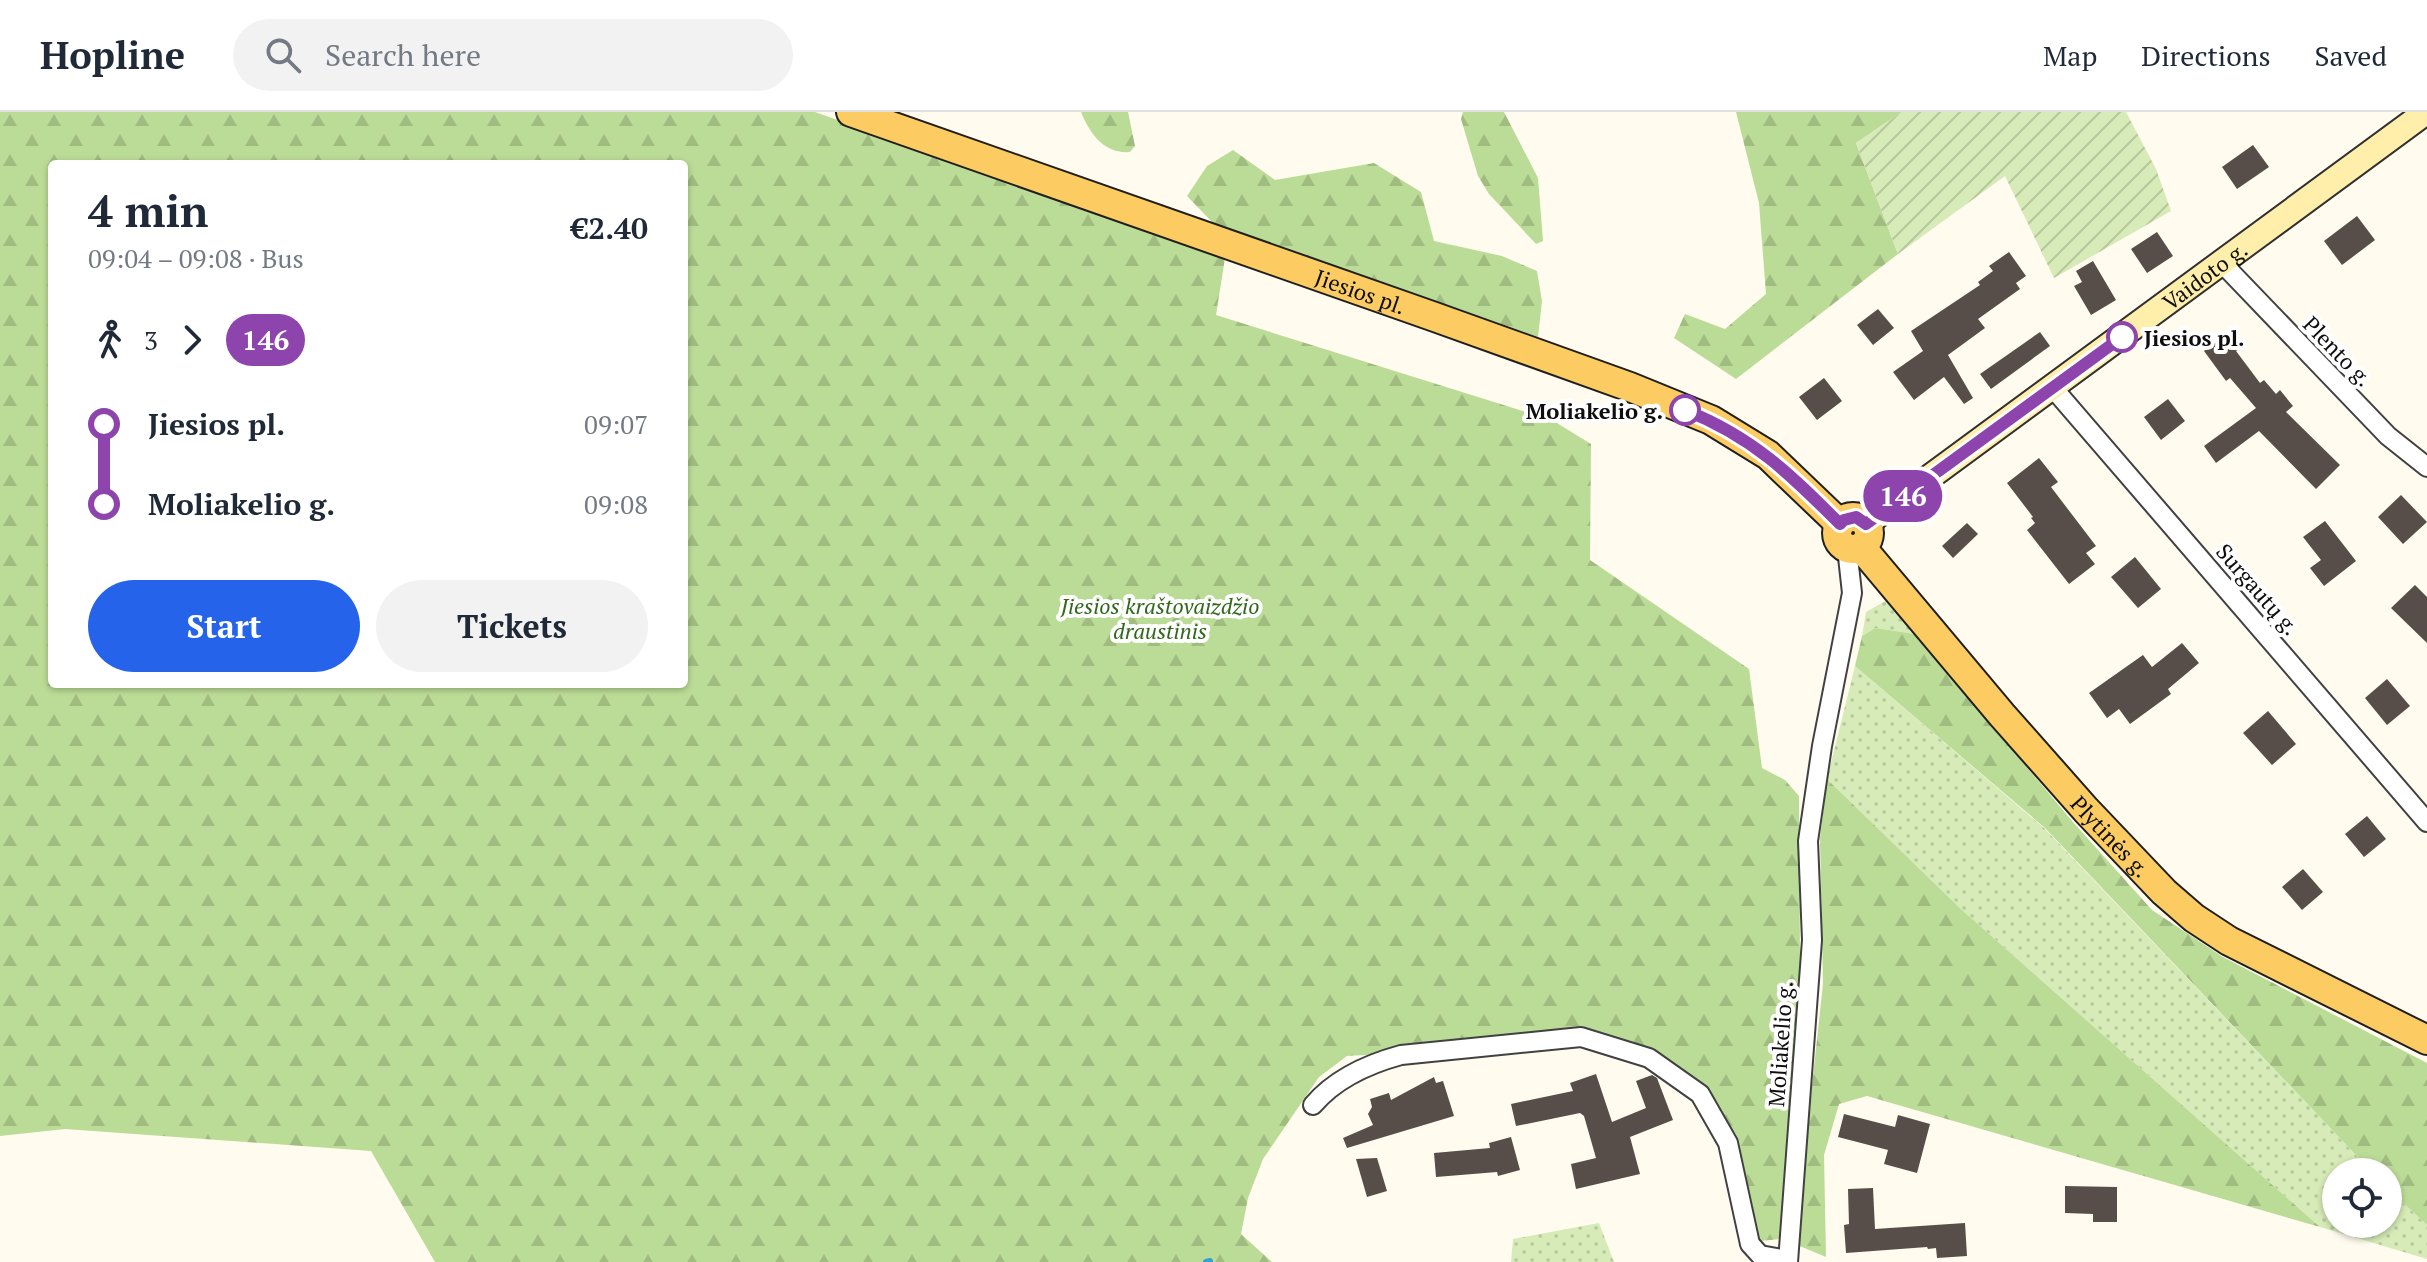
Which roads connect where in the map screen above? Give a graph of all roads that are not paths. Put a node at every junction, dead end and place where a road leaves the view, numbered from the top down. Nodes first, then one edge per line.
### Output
1 (851, 112) edge
2 (2426, 112) edge
3 (2221, 262) junction
4 (2053, 388) junction
5 (2427, 467) edge
6 (1853, 536) junction
7 (2427, 822) edge
8 (2427, 1040) edge
9 (1313, 1105) dead end
10 (1788, 1261) edge

1 - 6 main road, Jiesios pl.
2 - 3 main road, Vaidoto g.
3 - 4 main road, Vaidoto g.
3 - 5 street, Plento g.
4 - 6 main road, Vaidoto g.
4 - 7 street, Surgautų g.
6 - 8 main road, Plytinės g.
6 - 10 street, Moliakelio g.
9 - 10 street, Moliakelio g.

